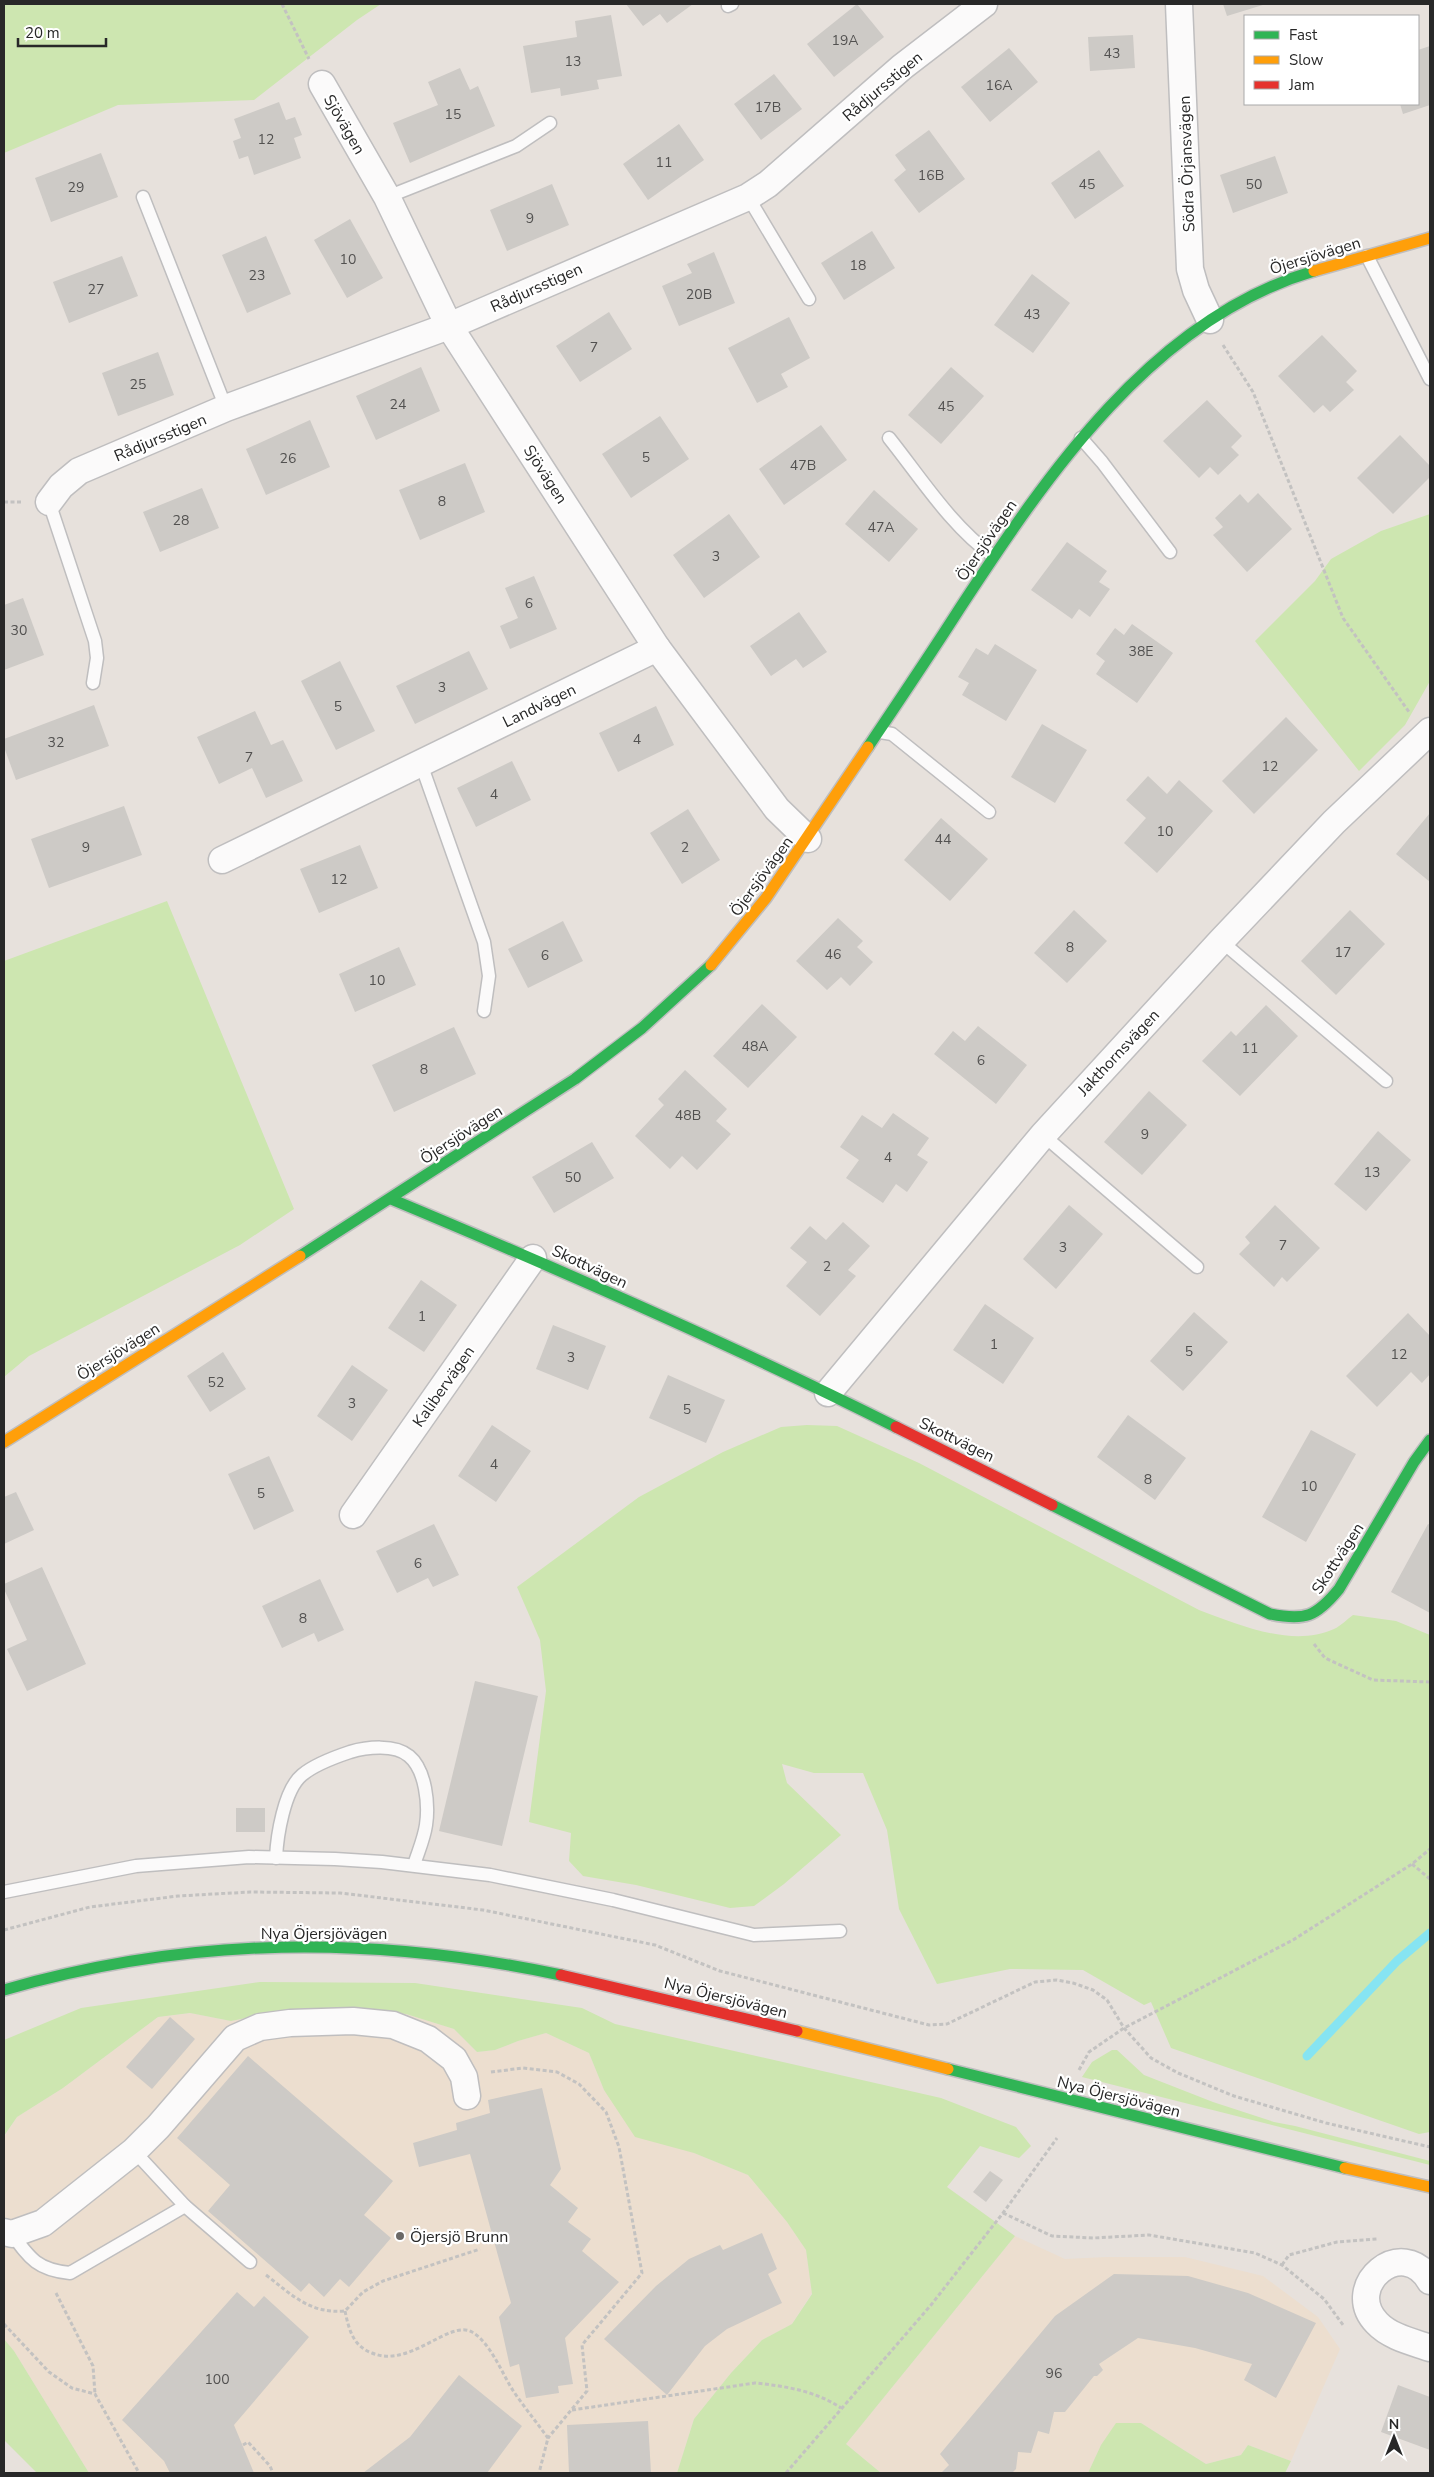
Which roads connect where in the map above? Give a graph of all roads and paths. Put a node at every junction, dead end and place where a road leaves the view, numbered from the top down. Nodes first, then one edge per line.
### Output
1 (282, 4) edge
2 (984, 4) edge
3 (1179, 4) edge
4 (322, 84) joint
5 (550, 124) dead end
6 (143, 197) dead end
7 (387, 197) junction
8 (748, 197) junction
9 (1430, 238) edge
10 (1367, 256) junction
11 (809, 299) dead end
12 (1210, 320) junction
13 (449, 326) junction
14 (1430, 379) edge
15 (226, 408) junction
16 (889, 438) dead end
17 (1081, 438) junction
18 (49, 502) joint
19 (1170, 552) dead end
20 (993, 556) junction
21 (657, 648) junction
22 (94, 683) dead end
23 (880, 732) junction
24 (1429, 735) edge
25 (420, 761) junction
26 (989, 812) dead end
27 (808, 839) junction
28 (222, 860) dead end
29 (1221, 941) junction
30 (484, 1011) dead end
31 (1386, 1081) dead end
32 (1043, 1135) junction
33 (391, 1199) junction
34 (533, 1258) junction
35 (1198, 1266) dead end
36 (828, 1393) junction
37 (1430, 1440) edge
38 (4, 1442) edge
39 (354, 1516) dead end
40 (1306, 1617) junction
41 (1430, 1682) edge
42 (1430, 1849) edge
43 (276, 1858) junction
44 (1412, 1864) junction
45 (414, 1866) junction
46 (1430, 1879) edge
47 (4, 1892) edge
48 (4, 1930) edge
49 (840, 1931) dead end
50 (4, 1990) edge
51 (1124, 2028) junction
52 (1079, 2070) dead end
53 (466, 2086) joint
54 (1057, 2138) dead end
55 (1430, 2147) edge
56 (134, 2152) junction
57 (1430, 2187) edge
58 (186, 2206) junction
59 (1003, 2214) junction
60 (8, 2233) edge
61 (1380, 2238) dead end
62 (480, 2249) dead end
63 (250, 2262) joint
64 (1282, 2265) junction
65 (51, 2271) junction
66 (1430, 2281) edge
67 (1324, 2299) dead end
68 (345, 2311) junction
69 (4, 2324) edge
70 (1430, 2348) edge
71 (94, 2394) junction
72 (841, 2408) junction
73 (572, 2410) junction
74 (548, 2438) junction
75 (243, 2445) dead end
76 (139, 2473) edge
77 (273, 2473) edge
78 (539, 2473) edge
79 (786, 2473) edge

1 - 4 path
2 - 8 street, Rådjursstigen
3 - 12 street, Södra Örjansvägen
4 - 7 street, Sjövägen
5 - 7 lane
6 - 15 lane
7 - 13 street, Sjövägen
8 - 11 lane
8 - 13 street, Rådjursstigen
9 - 10 street, Öjersjövägen
10 - 12 street, Öjersjövägen
10 - 14 lane
12 - 17 street, Öjersjövägen
12 - 24 path
13 - 15 street, Rådjursstigen
13 - 21 street, Sjövägen
15 - 18 street, Rådjursstigen
16 - 20 lane
17 - 19 lane
17 - 20 street, Öjersjövägen
18 - 22 lane
20 - 23 street, Öjersjövägen
21 - 25 street, Landvägen
21 - 27 street, Sjövägen
23 - 26 lane
23 - 27 street, Öjersjövägen
24 - 29 street, Jakthornsvägen
25 - 28 street, Landvägen
25 - 30 lane
27 - 33 street, Öjersjövägen
29 - 31 lane
29 - 32 street, Jakthornsvägen
32 - 35 lane
32 - 36 street, Jakthornsvägen
33 - 34 street, Skottvägen
33 - 38 street, Öjersjövägen
34 - 36 street, Skottvägen
34 - 39 street, Kalibervägen
36 - 40 street, Skottvägen
37 - 40 street, Skottvägen
40 - 41 path
42 - 44 path
43 - 45 lane
43 - 45 lane
43 - 47 lane
44 - 46 path
44 - 51 path
45 - 49 lane
48 - 51 path
50 - 57 street, Nya Öjersjövägen
51 - 52 path
51 - 55 path
53 - 56 street
53 - 73 path
54 - 59 path
56 - 58 lane
56 - 60 street
58 - 63 lane
58 - 65 lane
59 - 64 path
59 - 72 path
60 - 65 lane
61 - 64 path
62 - 68 path
63 - 68 path
64 - 67 path
65 - 71 path
66 - 70 street
68 - 74 path
69 - 71 path
71 - 76 path
72 - 73 path
72 - 79 path
73 - 74 path
74 - 78 path
75 - 77 path

